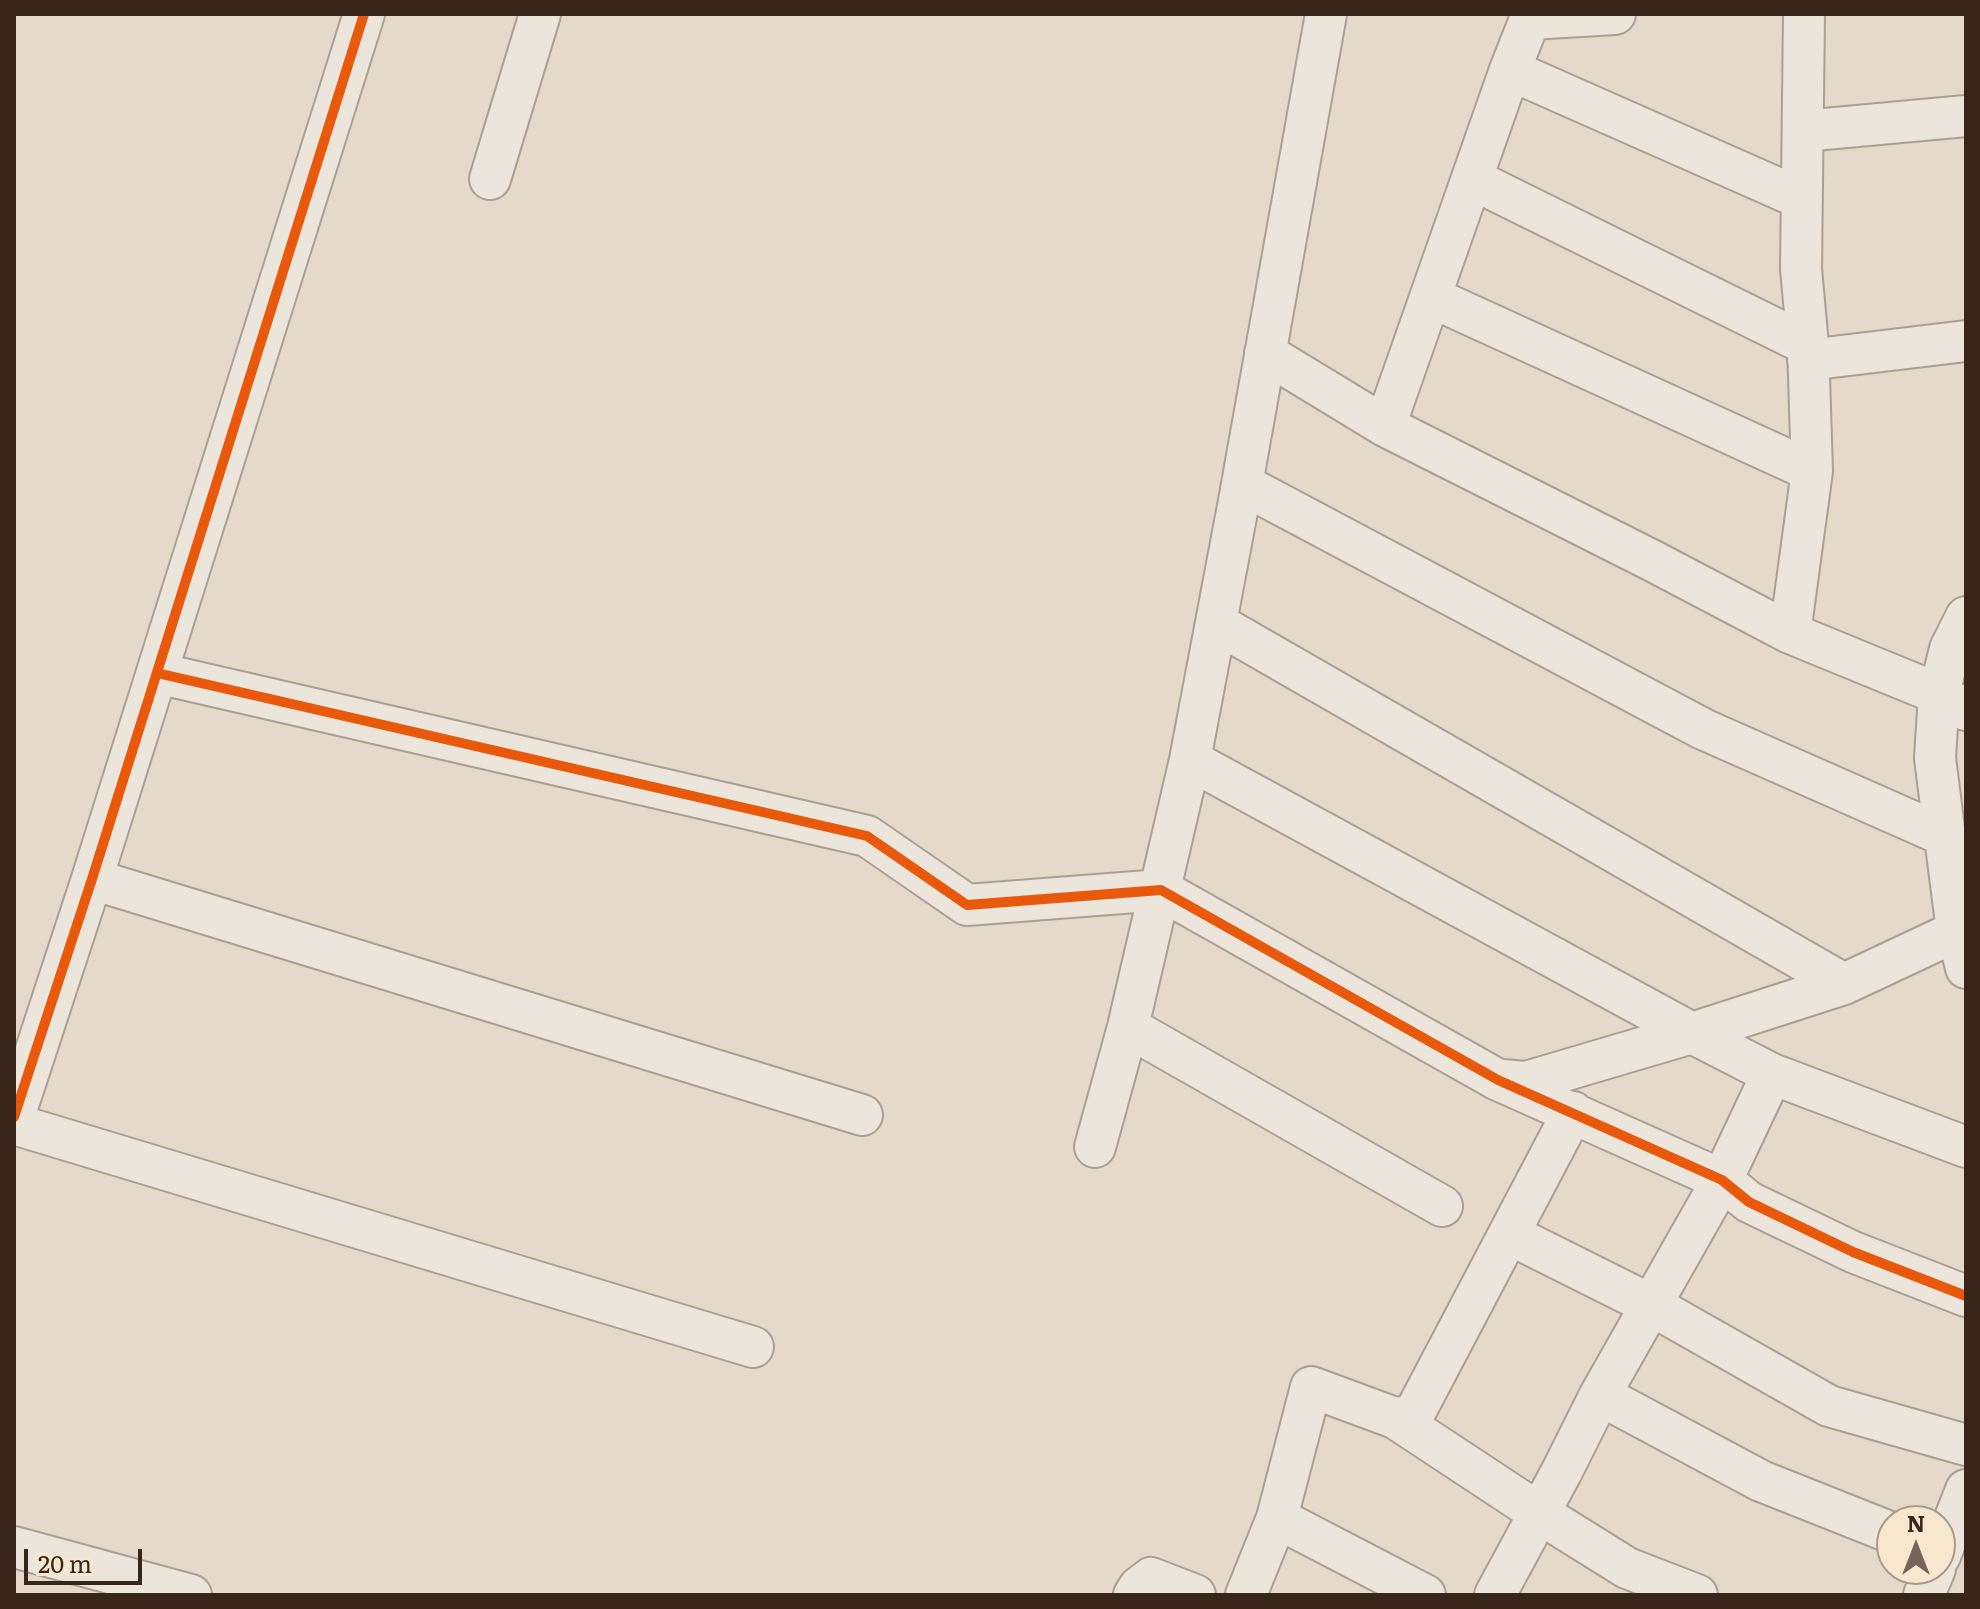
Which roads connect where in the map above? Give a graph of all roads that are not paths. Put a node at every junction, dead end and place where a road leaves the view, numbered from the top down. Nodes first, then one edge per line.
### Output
1 (364, 14) edge
2 (540, 14) edge
3 (1326, 14) edge
4 (1615, 14) edge
5 (1804, 14) edge
6 (1531, 16) edge
7 (1510, 70) junction
8 (1966, 116) edge
9 (1803, 131) junction
10 (490, 179) dead end
11 (1472, 179) junction
12 (1802, 199) junction
13 (1431, 297) junction
14 (1966, 341) edge
15 (1808, 352) junction
16 (1265, 353) junction
17 (1385, 426) junction
18 (1812, 471) junction
19 (1242, 484) junction
20 (1966, 617) edge
21 (1216, 623) junction
22 (1790, 633) junction
23 (157, 673) junction
24 (1952, 702) edge
25 (1190, 760) junction
26 (1943, 835) junction
27 (92, 879) junction
28 (1161, 890) junction
29 (1963, 945) edge
30 (1844, 984) junction
31 (1128, 1027) junction
32 (1692, 1033) junction
33 (1772, 1074) junction
34 (1498, 1080) junction
35 (16, 1103) edge
36 (1573, 1112) junction
37 (862, 1115) dead end
38 (1095, 1147) dead end
39 (1966, 1147) edge
40 (1722, 1180) junction
41 (1442, 1206) dead end
42 (1509, 1234) junction
43 (1966, 1296) edge
44 (1651, 1305) junction
45 (753, 1347) dead end
46 (1600, 1395) junction
47 (1395, 1418) junction
48 (1966, 1445) edge
49 (1966, 1490) edge
50 (1539, 1513) junction
51 (1956, 1515) edge
52 (1277, 1518) junction
53 (1876, 1527) edge
54 (14, 1547) edge
55 (191, 1595) edge
56 (1134, 1595) edge
57 (1195, 1595) edge
58 (1246, 1595) edge
59 (1425, 1595) edge
60 (1495, 1595) edge
61 (1697, 1595) edge

1 - 23 street
2 - 10 street
3 - 16 street
4 - 6 street
5 - 9 street
6 - 7 street
7 - 11 street
7 - 12 street
8 - 9 street
9 - 12 street
11 - 13 street
11 - 15 street
12 - 15 street
13 - 17 street
13 - 18 street
14 - 15 street
15 - 18 street
16 - 17 street
16 - 19 street
17 - 22 street
18 - 22 street
19 - 21 street
19 - 26 street
20 - 24 street
21 - 25 street
21 - 30 street
22 - 24 street
23 - 27 street
23 - 28 street
24 - 26 street
25 - 28 street
25 - 32 street
26 - 29 street
27 - 35 street
27 - 37 street
28 - 31 street
28 - 34 street
29 - 30 street
30 - 32 street
31 - 38 street
31 - 41 street
32 - 33 street
32 - 34 street
33 - 39 street
33 - 40 street
34 - 36 street
35 - 45 street
36 - 40 street
36 - 42 street
40 - 43 street
40 - 44 street
42 - 44 street
42 - 47 street
44 - 46 street
44 - 48 street
46 - 50 street
46 - 53 street
47 - 50 street
47 - 52 street
49 - 51 street
50 - 60 street
50 - 61 street
52 - 58 street
52 - 59 street
54 - 55 street
56 - 57 street

